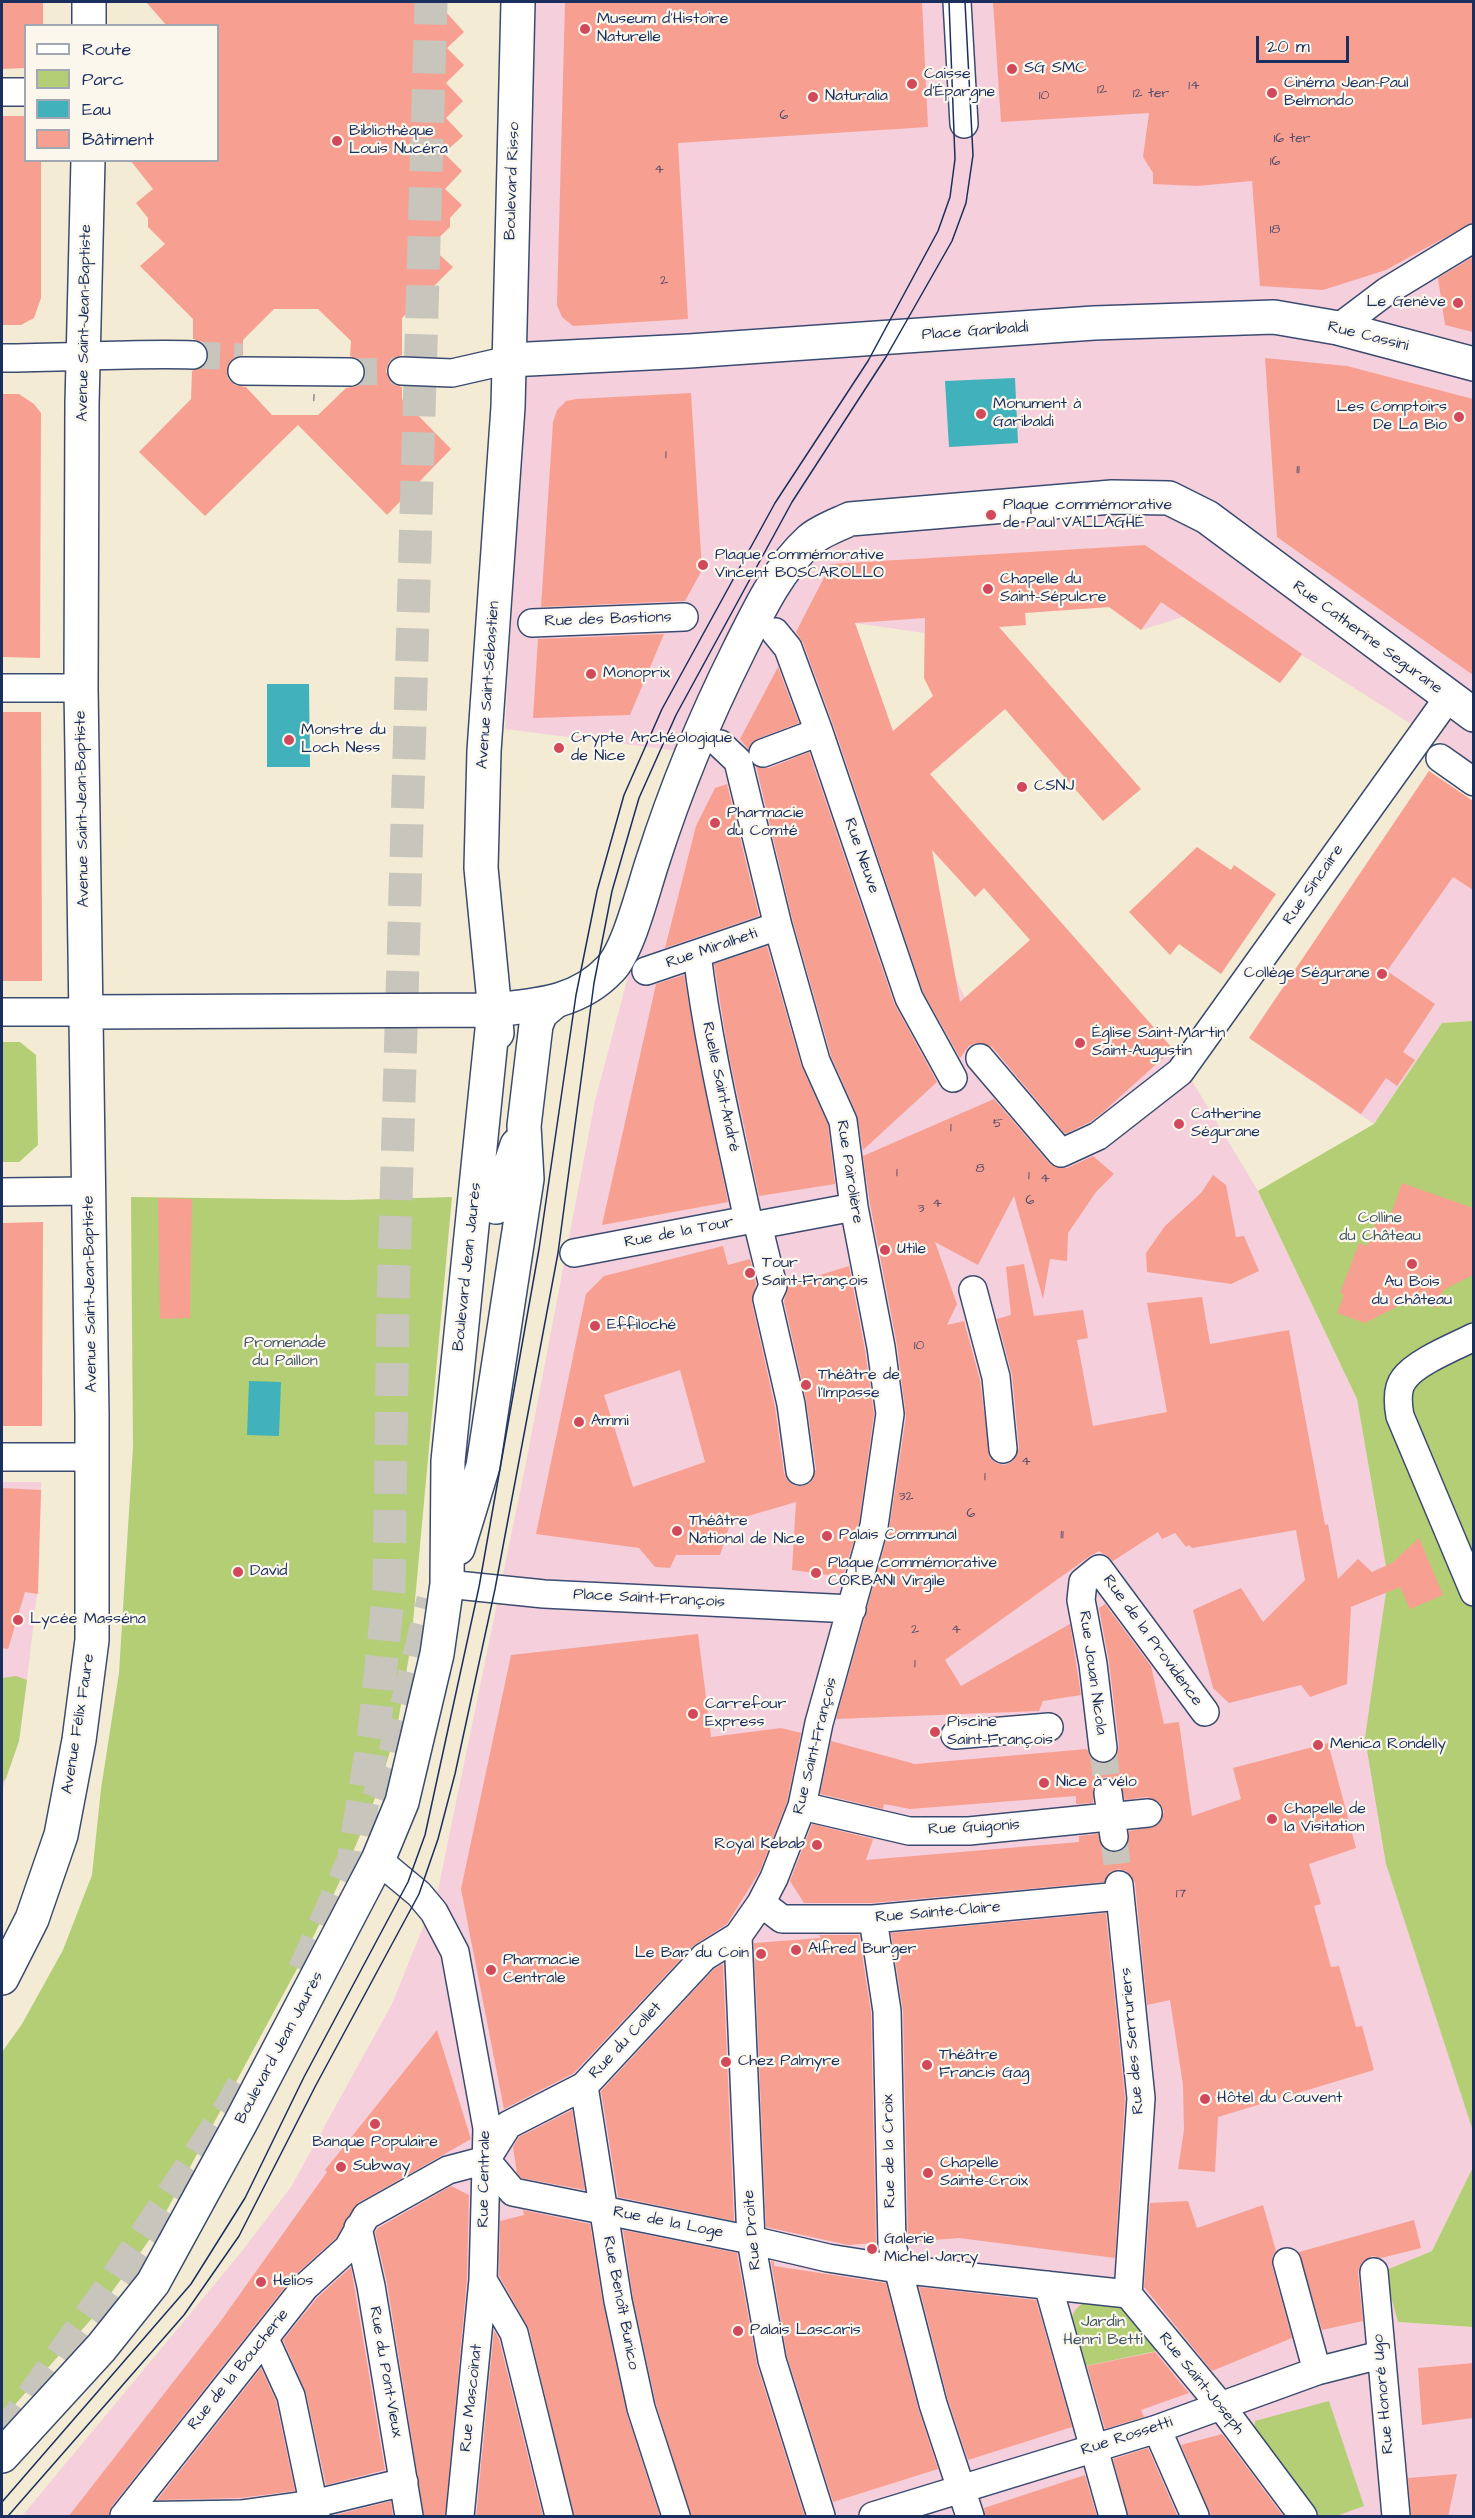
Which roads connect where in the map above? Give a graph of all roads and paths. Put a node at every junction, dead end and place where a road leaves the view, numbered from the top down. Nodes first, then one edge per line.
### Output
1 (89, 2) edge
2 (518, 2) edge
3 (957, 2) edge
4 (89, 24) edge
5 (2, 92) edge
6 (24, 92) edge
7 (964, 124) dead end
8 (88, 162) edge
9 (1473, 238) edge
10 (1261, 318) joint
11 (1338, 328) junction
12 (2, 358) edge
13 (84, 358) junction
14 (509, 360) junction
15 (192, 362) tunnel mouth
16 (242, 364) tunnel mouth
17 (1473, 364) edge
18 (402, 365) tunnel mouth
19 (350, 366) tunnel mouth
20 (684, 617) dead end
21 (532, 623) dead end
22 (775, 632) dead end
23 (2, 688) edge
24 (81, 688) junction
25 (1461, 706) edge
26 (819, 732) junction
27 (720, 744) dead end
28 (763, 753) dead end
29 (1440, 758) dead end
30 (1473, 782) edge
31 (778, 926) junction
32 (698, 954) junction
33 (646, 971) dead end
34 (553, 1003) junction
35 (494, 1010) junction
36 (2, 1012) edge
37 (87, 1012) junction
38 (980, 1058) dead end
39 (953, 1078) dead end
40 (524, 1126) junction
41 (90, 1191) junction
42 (2, 1192) edge
43 (496, 1207) junction
44 (854, 1207) junction
45 (753, 1222) junction
46 (574, 1254) dead end
47 (973, 1290) dead end
48 (1473, 1337) edge
49 (1003, 1449) dead end
50 (466, 1451) tunnel mouth
51 (2, 1457) edge
52 (92, 1457) junction
53 (800, 1471) dead end
54 (1100, 1569) joint
55 (861, 1581) joint
56 (447, 1584) junction
57 (1473, 1592) edge
58 (852, 1610) junction
59 (1205, 1712) dead end
60 (1049, 1727) dead end
61 (955, 1735) dead end
62 (1103, 1748) tunnel mouth
63 (802, 1806) junction
64 (1148, 1813) dead end
65 (378, 1860) junction
66 (1119, 1891) joint
67 (760, 1903) junction
68 (873, 1919) junction
69 (738, 1936) junction
70 (2, 1978) edge
71 (584, 2086) junction
72 (486, 2160) junction
73 (603, 2210) junction
74 (358, 2228) junction
75 (751, 2240) junction
76 (1287, 2262) dead end
77 (898, 2269) junction
78 (1374, 2272) dead end
79 (483, 2280) junction
80 (1048, 2285) junction
81 (1128, 2294) junction
82 (265, 2338) junction
83 (1380, 2355) junction
84 (1317, 2371) junction
85 (1221, 2406) junction
86 (1156, 2429) junction
87 (1093, 2449) junction
88 (2, 2456) edge
89 (404, 2482) junction
90 (961, 2489) junction
91 (315, 2510) edge
92 (241, 2515) edge
93 (124, 2516) edge
94 (410, 2517) edge
95 (460, 2517) edge
96 (559, 2517) edge
97 (676, 2517) edge
98 (821, 2517) edge
99 (873, 2517) edge
100 (970, 2517) edge
101 (1113, 2517) edge
102 (1195, 2517) edge
103 (1303, 2517) edge
104 (1396, 2517) edge

1 - 4 main road
2 - 14 main road, Boulevard Risso
3 - 7 street
5 - 6 street
8 - 13 main road, Avenue Saint-Jean-Baptiste
9 - 11 street
10 - 11 main road, Rue Cassini
10 - 14 main road, Place Garibaldi
11 - 17 main road, Rue Cassini
12 - 13 street
13 - 15 street
13 - 24 main road, Avenue Saint-Jean-Baptiste
14 - 18 street
14 - 35 main road, Avenue Saint-Sébastien
16 - 19 street
20 - 21 street, Rue des Bastions
22 - 26 street, Rue Neuve
23 - 24 street
24 - 37 main road, Avenue Saint-Jean-Baptiste
25 - 34 main road, Rue Catherine Segurane
25 - 38 street, Rue Sincaire
26 - 28 street
26 - 39 street, Rue Neuve
27 - 31 street, Rue Pairolière
29 - 30 street
31 - 32 street, Rue Miralheti
31 - 44 street, Rue Pairolière
32 - 33 street, Rue Miralheti
32 - 45 street, Ruelle Saint-André
34 - 35 main road
34 - 40 main road, Boulevard Jean Jaurès
35 - 37 main road
35 - 43 main road
35 - 56 main road, Boulevard Jean Jaurès
36 - 37 street
37 - 41 main road, Avenue Saint-Jean-Baptiste
40 - 43 main road
40 - 56 main road, Boulevard Jean Jaurès
41 - 42 street
41 - 52 main road, Avenue Saint-Jean-Baptiste
43 - 50 main road
44 - 45 street, Rue de la Tour
44 - 55 street, Rue Pairolière
45 - 46 street, Rue de la Tour
45 - 53 street, Ruelle Saint-André
47 - 49 street
48 - 57 street
51 - 52 street
52 - 70 main road, Avenue Félix Faure
54 - 59 street, Rue de la Providence
54 - 62 street, Rue Jouan Nicola
55 - 58 street, Rue Saint-François
56 - 58 street, Place Saint-François
56 - 65 main road, Boulevard Jean Jaurès
58 - 63 street, Rue Saint-François
60 - 61 street
63 - 64 street, Rue Guigonis
63 - 67 street, Rue Saint-François
65 - 72 street, Rue Centrale
65 - 88 main road, Boulevard Jean Jaurès
66 - 68 street, Rue Sainte-Claire
66 - 81 street, Rue des Serruriers
67 - 68 street, Rue Sainte-Claire
67 - 69 street, Rue Saint-François
68 - 77 street, Rue de la Croix
69 - 71 street, Rue du Collet
69 - 75 street, Rue Droite
71 - 72 street, Rue du Collet
71 - 73 street, Rue Benoît Bunico
72 - 73 street, Rue de la Loge
72 - 74 street
72 - 79 street, Rue Centrale
73 - 75 street, Rue de la Loge
73 - 97 street, Rue Benoît Bunico
74 - 82 street, Rue de la Boucherie
74 - 89 street, Rue du Pont-Vieux
75 - 77 street, Rue de la Loge
75 - 98 street, Rue Droite
76 - 84 street
77 - 80 street
77 - 90 street, Rue de la Croix
78 - 83 street, Rue Honoré Ugo
79 - 95 street, Rue Mascoïnat
79 - 96 street
80 - 81 street
80 - 87 street
81 - 85 street, Rue Saint-Joseph
82 - 91 street
82 - 93 street, Rue de la Boucherie
83 - 84 street, Rue Rossetti
83 - 104 street, Rue Honoré Ugo
84 - 85 street, Rue Rossetti
85 - 86 street, Rue Rossetti
85 - 103 street, Rue Saint-Joseph
86 - 87 street, Rue Rossetti
86 - 102 street
87 - 90 street, Rue Rossetti
87 - 101 street
89 - 91 street
89 - 94 street, Rue du Pont-Vieux
90 - 99 street, Rue Rossetti
90 - 100 street, Rue de la Croix
91 - 92 street
92 - 93 street

